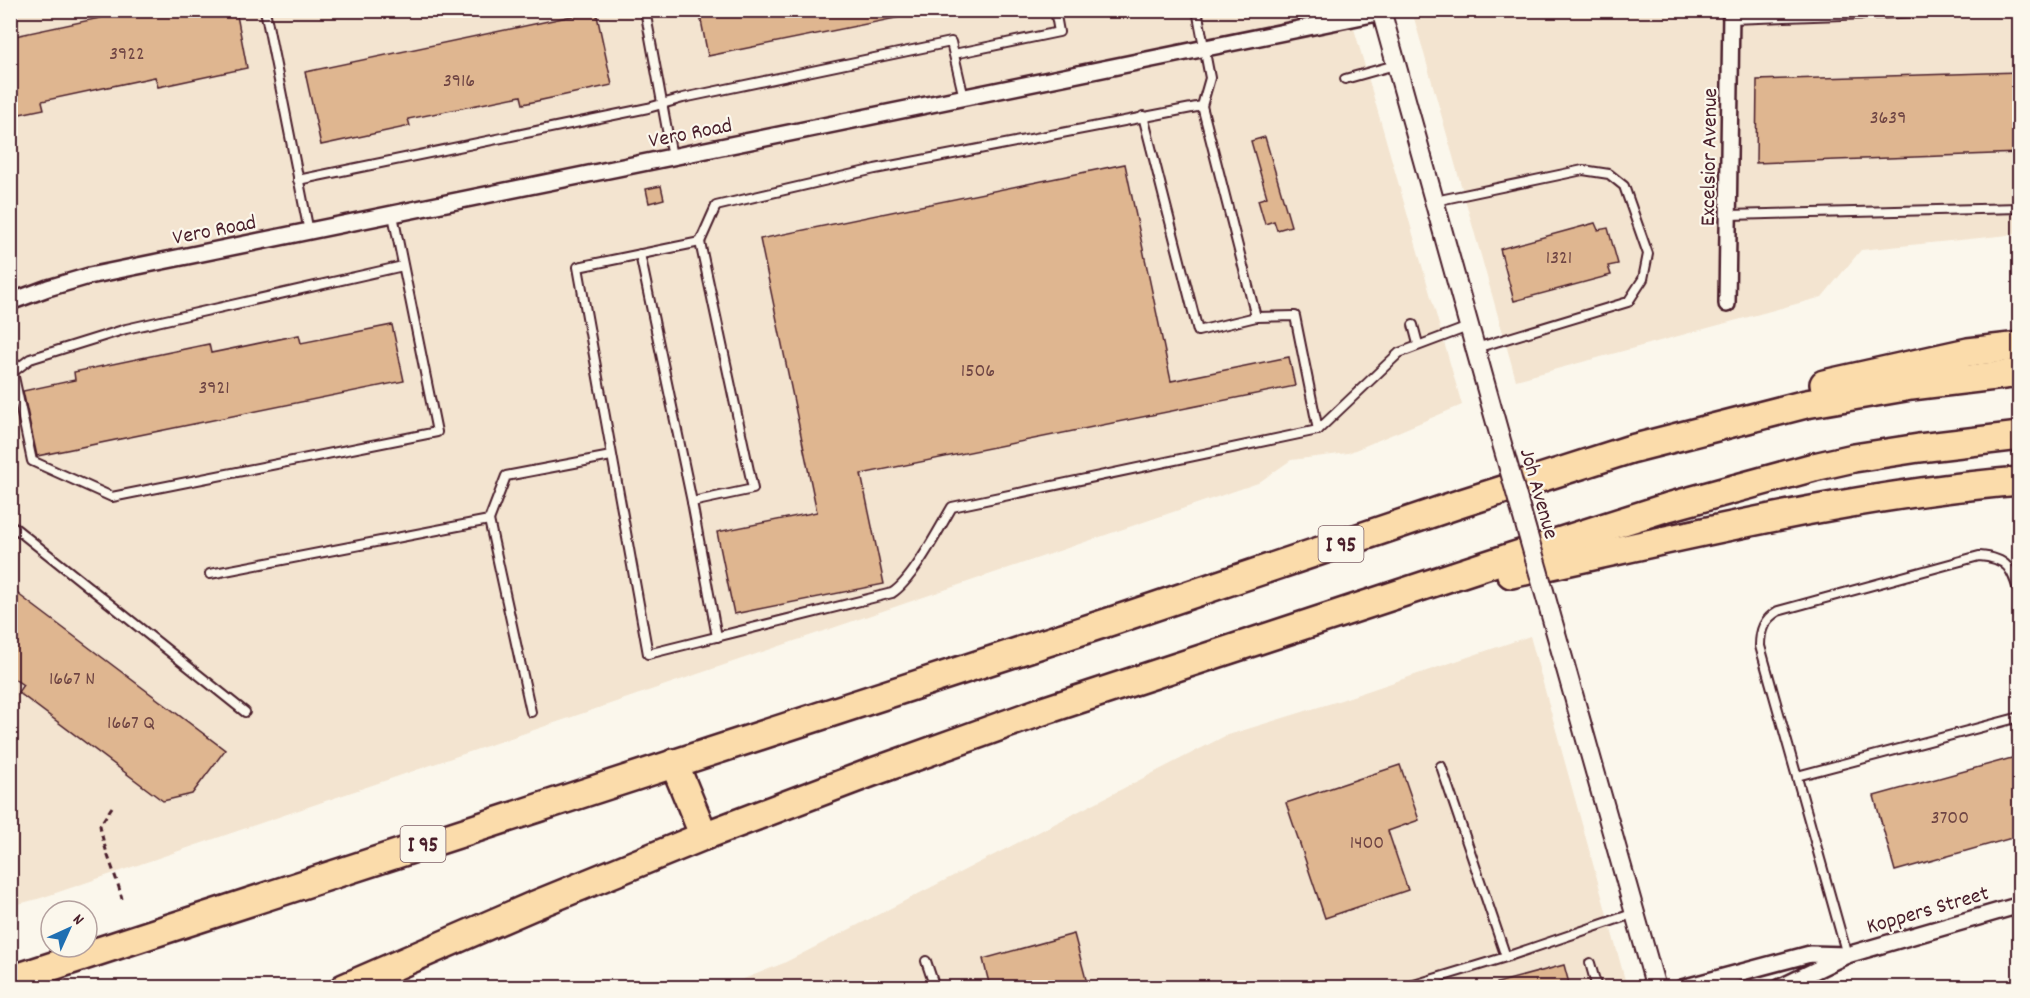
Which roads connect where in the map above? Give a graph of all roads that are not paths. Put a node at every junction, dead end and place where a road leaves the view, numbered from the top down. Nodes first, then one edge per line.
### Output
1 (265, 10) edge
2 (645, 10) edge
3 (1054, 10) edge
4 (1197, 10) edge
5 (1984, 10) edge
6 (1381, 11) edge
7 (1731, 15) edge
8 (1205, 49) junction
9 (954, 54) junction
10 (1396, 65) junction
11 (1345, 79) dead end
12 (964, 98) junction
13 (662, 104) junction
14 (1202, 106) junction
15 (1143, 116) junction
16 (672, 158) junction
17 (298, 180) junction
18 (1434, 201) junction
19 (2019, 208) edge
20 (393, 215) junction
21 (1729, 215) junction
22 (309, 232) junction
23 (700, 242) junction
24 (640, 254) junction
25 (403, 266) junction
26 (10, 302) edge
27 (1728, 304) dead end
28 (1256, 317) junction
29 (1413, 325) dead end
30 (1469, 326) junction
31 (1418, 344) junction
32 (2019, 346) edge
33 (1476, 348) junction
34 (2019, 373) edge
35 (1318, 430) junction
36 (2019, 436) edge
37 (610, 456) junction
38 (2019, 483) edge
39 (692, 502) junction
40 (1462, 503) junction
41 (489, 520) junction
42 (10, 524) edge
43 (210, 574) dead end
44 (2019, 596) edge
45 (1357, 608) junction
46 (717, 637) junction
47 (245, 712) dead end
48 (531, 712) dead end
49 (2019, 717) edge
50 (674, 763) junction
51 (1441, 766) dead end
52 (1797, 776) junction
53 (704, 836) junction
54 (2019, 905) edge
55 (1635, 913) junction
56 (1847, 955) junction
57 (1506, 957) junction
58 (926, 961) dead end
59 (1590, 963) dead end
60 (10, 978) edge
61 (344, 987) edge
62 (935, 987) edge
63 (1404, 987) edge
64 (1597, 987) edge
65 (1656, 987) edge
66 (1682, 987) edge
67 (1779, 987) edge

1 - 17 lane
2 - 13 lane
3 - 9 lane
4 - 8 lane
5 - 7 lane
6 - 8 street, Vero Road
6 - 10 street, Joh Avenue
7 - 21 street, Excelsior Avenue
8 - 12 street, Vero Road
8 - 14 lane
9 - 12 lane
9 - 13 lane
10 - 11 lane
10 - 18 street, Joh Avenue
12 - 16 street, Vero Road
13 - 16 lane
13 - 17 lane
14 - 15 lane
14 - 28 lane
15 - 23 lane
15 - 28 lane
16 - 20 street, Vero Road
17 - 22 lane
18 - 30 street, Joh Avenue
18 - 33 lane
19 - 21 lane
20 - 22 street, Vero Road
20 - 25 lane
21 - 27 street, Excelsior Avenue
22 - 26 street, Vero Road
23 - 24 lane
23 - 39 lane
24 - 37 lane
24 - 39 lane
25 - 25 lane
28 - 35 lane
29 - 31 lane
30 - 31 lane
30 - 33 street, Joh Avenue
31 - 35 lane
32 - 40 highway
33 - 55 street, Joh Avenue, bridge
34 - 40 highway, I 95
35 - 46 lane
36 - 45 highway
37 - 41 lane
37 - 46 lane
38 - 45 highway
39 - 46 lane
40 - 50 highway, I 95
41 - 43 lane
41 - 48 lane
42 - 47 lane
44 - 52 lane
45 - 53 highway
49 - 52 lane
50 - 53 highway
50 - 60 highway, I 95
51 - 57 lane
52 - 56 lane
53 - 61 highway
54 - 56 street, Koppers Street
55 - 57 lane
55 - 65 street, Joh Avenue
56 - 66 street, Koppers Street
56 - 67 street, Koppers Street
57 - 63 lane
58 - 62 lane
59 - 64 lane

